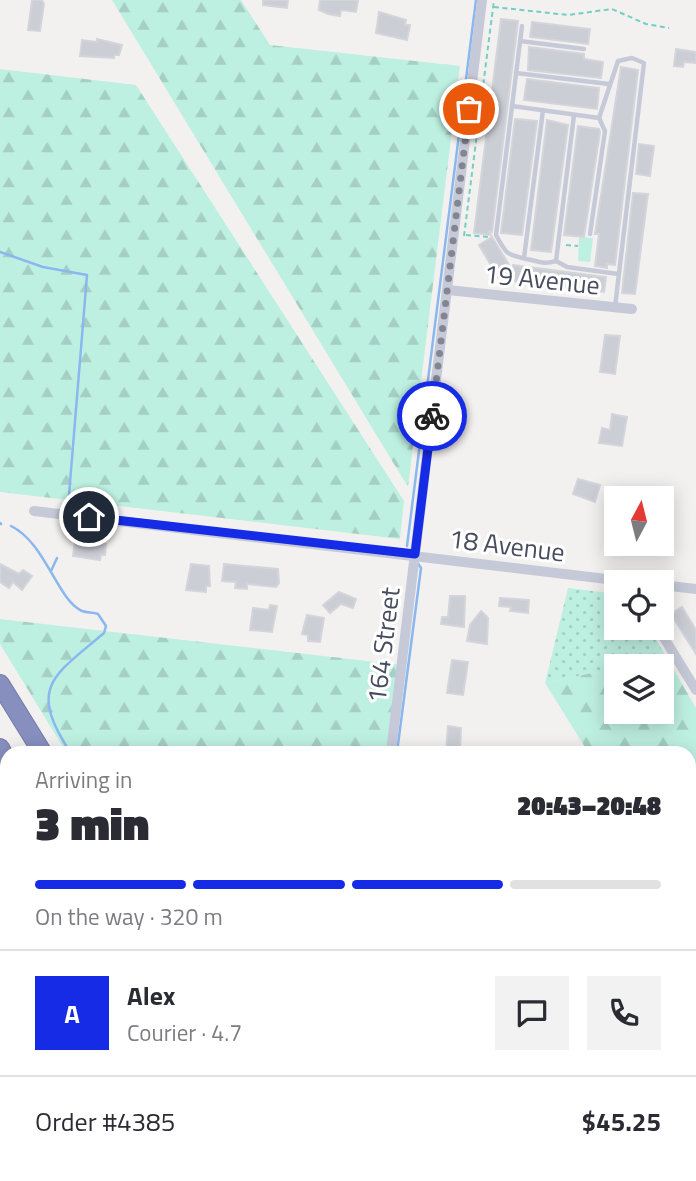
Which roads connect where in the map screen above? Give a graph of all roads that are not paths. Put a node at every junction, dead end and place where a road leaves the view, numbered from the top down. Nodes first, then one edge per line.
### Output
1 (482, 0) edge
2 (522, 26) dead end
3 (520, 41) junction
4 (583, 49) dead end
5 (516, 73) junction
6 (609, 84) junction
7 (512, 106) junction
8 (543, 110) junction
9 (574, 116) junction
10 (599, 118) junction
11 (590, 234) dead end
12 (524, 258) junction
13 (556, 261) junction
14 (619, 274) junction
15 (447, 290) junction
16 (615, 308) junction
17 (632, 309) dead end
18 (34, 511) dead end
19 (415, 554) junction
20 (604, 579) edge
21 (674, 586) edge
22 (696, 589) edge
23 (665, 640) edge
24 (0, 684) edge
25 (696, 690) edge
26 (0, 699) edge
27 (27, 746) edge
28 (38, 746) edge
29 (392, 746) edge

1 - 15 street, 164 Street
2 - 3 lane
3 - 4 lane
3 - 5 lane
5 - 6 lane
5 - 7 lane
6 - 10 lane
6 - 14 lane
7 - 8 lane
7 - 12 lane
8 - 9 lane
8 - 12 lane
9 - 10 lane
9 - 13 lane
10 - 11 lane
12 - 13 lane
13 - 14 lane
14 - 16 lane
15 - 16 street, 19 Avenue
15 - 19 street, 164 Street
16 - 17 street, 19 Avenue
18 - 19 street, 18 Avenue
19 - 20 street, 18 Avenue
19 - 29 street, 164 Street
21 - 22 street
23 - 25 street
24 - 28 highway
26 - 27 highway

